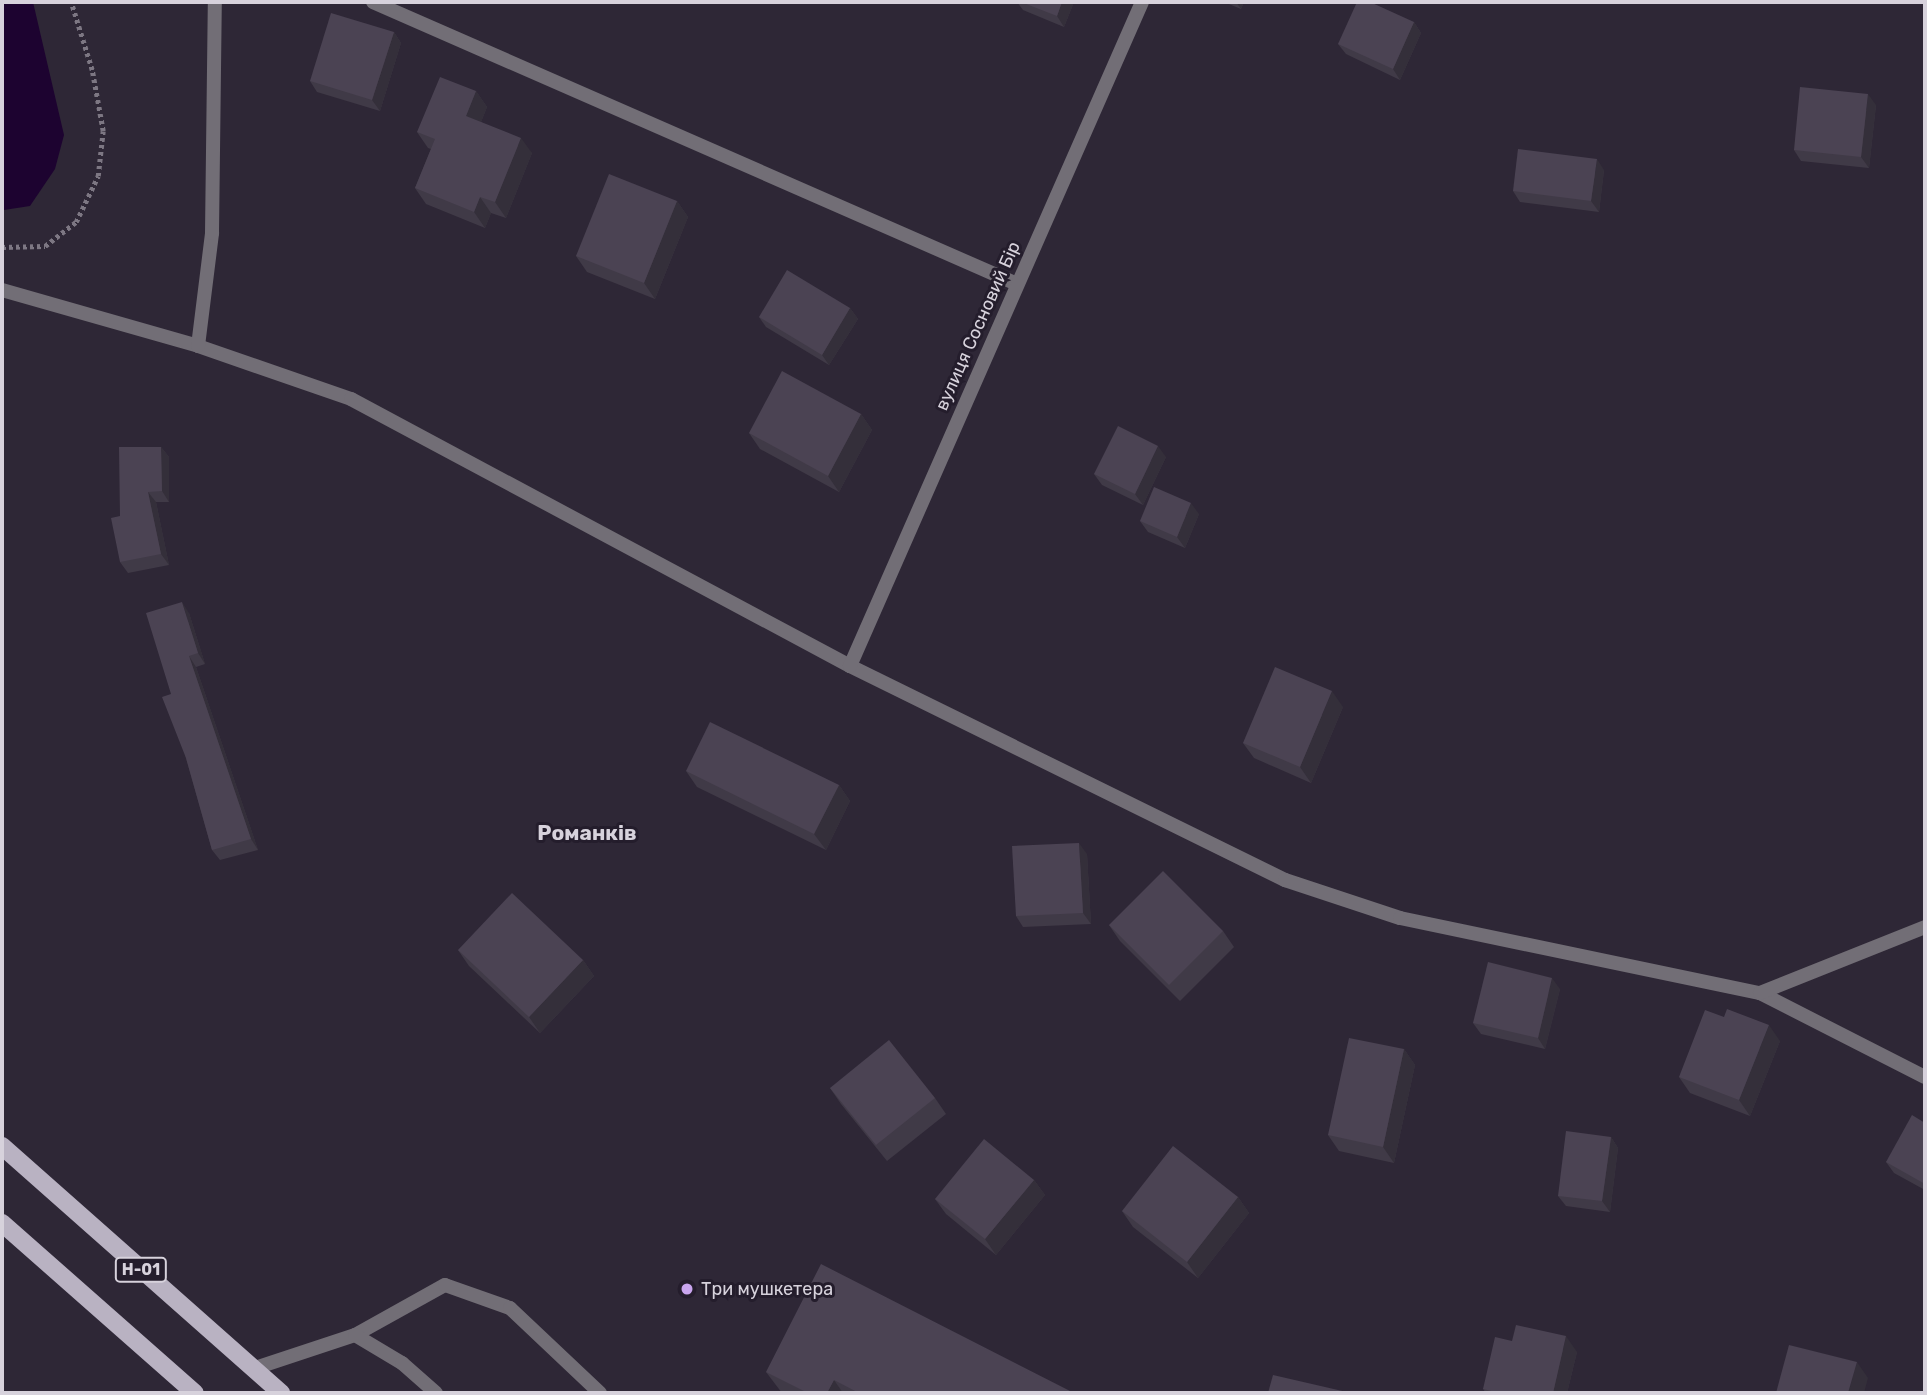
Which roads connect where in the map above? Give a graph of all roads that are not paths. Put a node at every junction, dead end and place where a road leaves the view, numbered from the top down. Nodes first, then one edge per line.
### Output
1 (215, 2) edge
2 (373, 2) edge
3 (1142, 2) edge
4 (1017, 285) junction
5 (2, 290) edge
6 (198, 346) junction
7 (850, 666) junction
8 (1925, 927) edge
9 (1760, 993) junction
10 (1925, 1077) edge
11 (2, 1146) edge
12 (2, 1223) edge
13 (355, 1335) junction
14 (252, 1369) junction
15 (195, 1393) edge
16 (281, 1393) edge
17 (436, 1393) edge
18 (600, 1393) edge

1 - 6 street
2 - 4 street
3 - 4 street, вулиця Сосновий Бір
4 - 7 street, вулиця Сосновий Бір
5 - 6 street
6 - 7 street
7 - 9 street
8 - 9 street
9 - 10 street
11 - 14 main road, Н-01
12 - 15 main road
13 - 14 street
13 - 17 street
13 - 18 street
14 - 16 main road, Н-01

